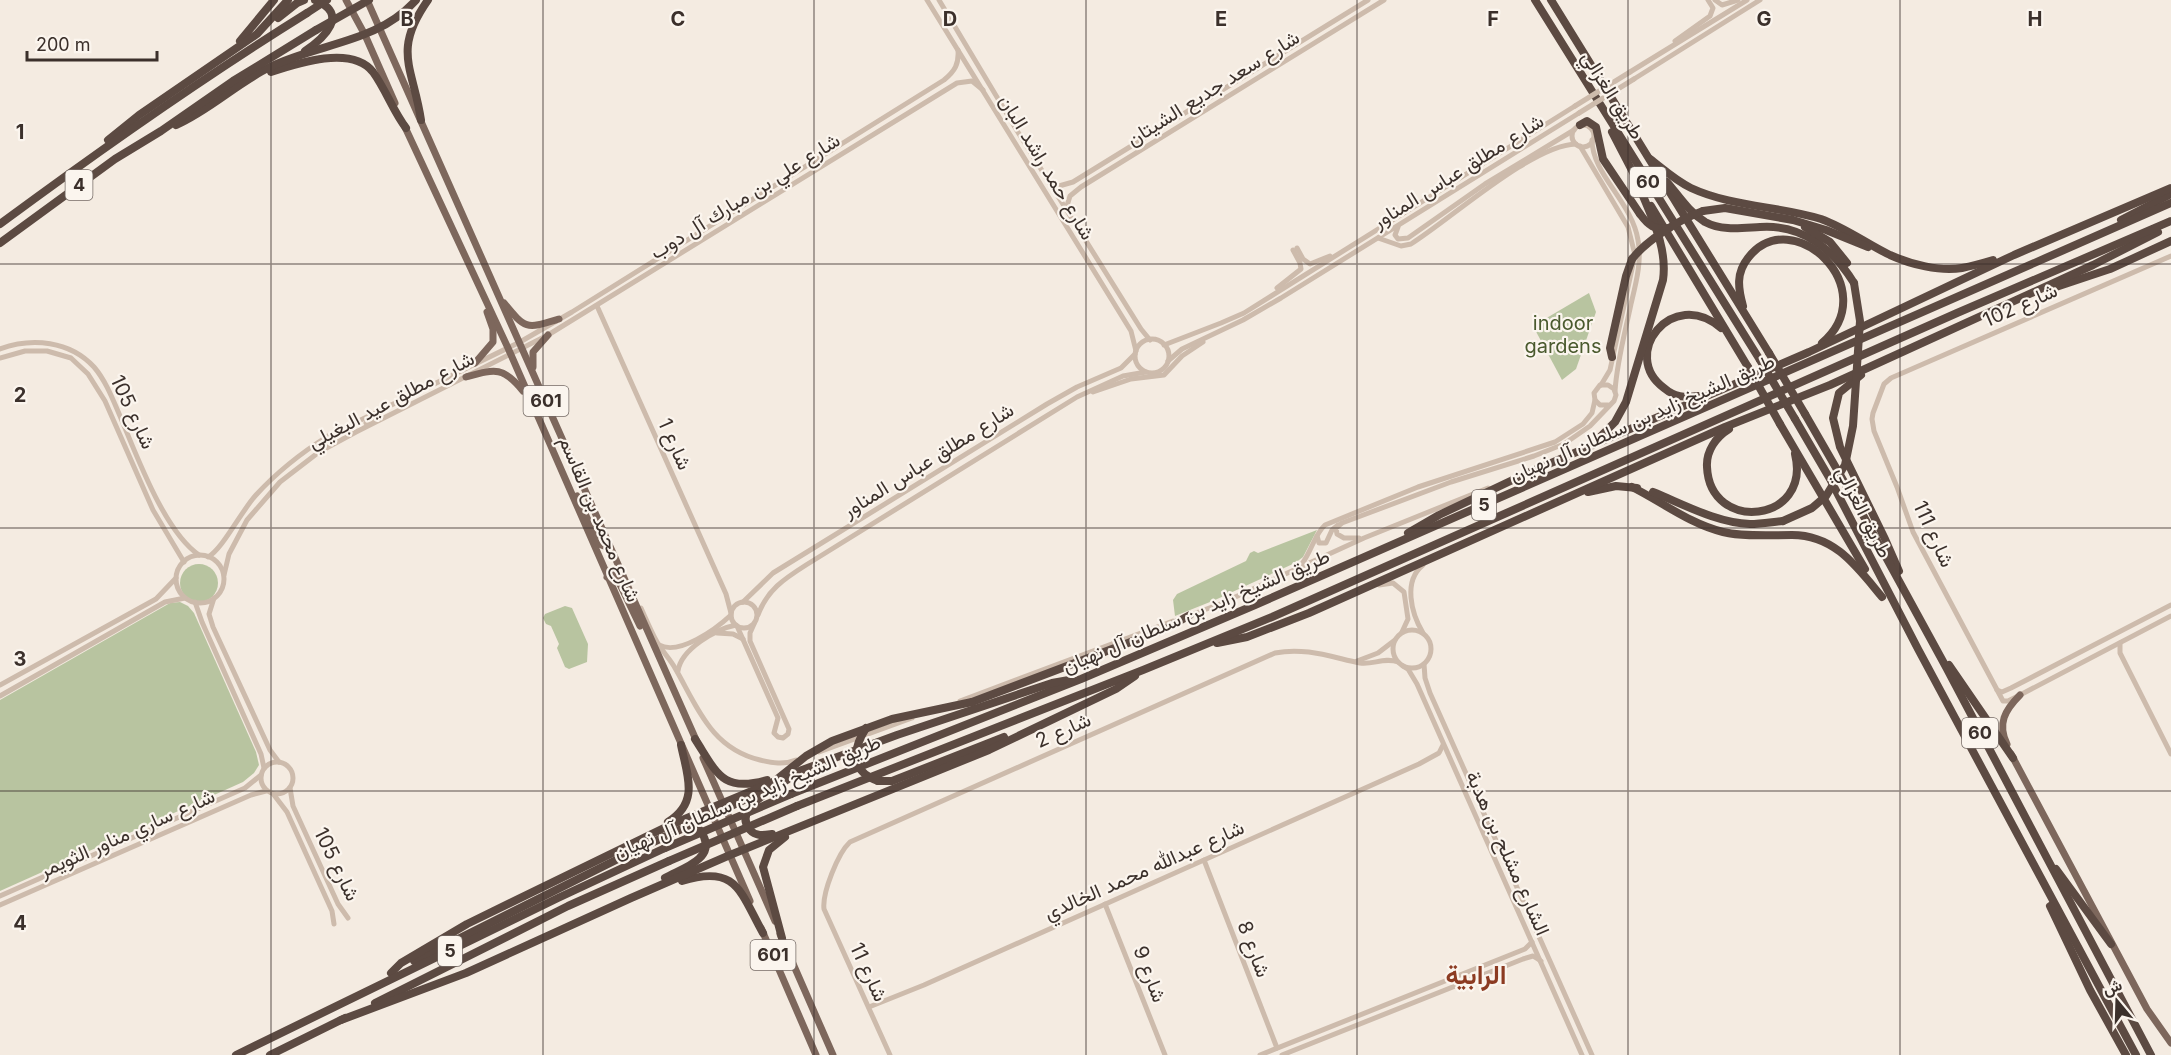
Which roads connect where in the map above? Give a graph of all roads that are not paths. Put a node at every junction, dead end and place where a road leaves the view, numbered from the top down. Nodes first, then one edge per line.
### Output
1 (274, 0) edge
2 (288, 0) edge
3 (304, 0) edge
4 (315, 0) edge
5 (327, 0) edge
6 (346, 0) edge
7 (368, 0) edge
8 (416, 0) edge
9 (428, 0) edge
10 (940, 0) edge
11 (1368, 0) edge
12 (1384, 0) edge
13 (1551, 0) edge
14 (1708, 0) edge
15 (1715, 0) edge
16 (1738, 0) edge
17 (1747, 0) edge
18 (1760, 0) edge
19 (1535, 1) edge
20 (929, 2) edge
21 (381, 28) junction
22 (257, 33) junction
23 (365, 35) junction
24 (958, 50) junction
25 (1664, 51) junction
26 (229, 53) junction
27 (298, 56) junction
28 (945, 80) junction
29 (246, 82) junction
30 (949, 87) junction
31 (982, 90) junction
32 (1201, 102) junction
33 (1188, 109) junction
34 (1205, 109) junction
35 (1604, 112) junction
36 (1193, 116) junction
37 (421, 120) junction
38 (1577, 127) junction
39 (406, 128) junction
40 (1016, 129) junction
41 (161, 130) junction
42 (1008, 134) junction
43 (1592, 140) junction
44 (1024, 141) junction
45 (1015, 145) junction
46 (1578, 145) junction
47 (103, 148) junction
48 (1646, 157) junction
49 (1656, 173) junction
50 (1076, 180) junction
51 (1637, 181) junction
52 (1049, 182) junction
53 (1485, 187) junction
54 (1081, 188) junction
55 (2171, 188) edge
56 (2171, 194) edge
57 (2171, 203) edge
58 (1066, 209) junction
59 (1750, 213) junction
60 (2171, 222) edge
61 (0, 224) edge
62 (1399, 224) junction
63 (709, 226) junction
64 (1670, 228) junction
65 (1424, 232) junction
66 (699, 233) junction
67 (713, 234) junction
68 (1378, 238) junction
69 (703, 240) junction
70 (2171, 241) edge
71 (0, 243) edge
72 (459, 243) junction
73 (2077, 246) junction
74 (1883, 251) junction
75 (1341, 253) junction
76 (2014, 255) junction
77 (2171, 255) edge
78 (1106, 274) junction
79 (1099, 281) junction
80 (1854, 283) junction
81 (498, 295) junction
82 (1270, 297) junction
83 (597, 306) junction
84 (2002, 306) junction
85 (1747, 317) junction
86 (559, 320) junction
87 (1141, 328) junction
88 (1131, 331) junction
89 (1726, 333) junction
90 (548, 335) junction
91 (1209, 336) junction
92 (1150, 340) junction
93 (521, 345) junction
94 (1164, 345) junction
95 (0, 349) edge
96 (509, 351) junction
97 (1135, 352) junction
98 (1809, 352) junction
99 (1612, 357) junction
100 (0, 358) edge
101 (1888, 358) junction
102 (1168, 361) junction
103 (475, 363) junction
104 (1146, 372) junction
105 (466, 376) junction
106 (536, 379) junction
107 (1884, 384) joint
108 (1600, 385) junction
109 (1730, 386) junction
110 (1615, 392) junction
111 (1077, 397) junction
112 (112, 398) junction
113 (530, 399) junction
114 (1595, 400) junction
115 (105, 401) junction
116 (1754, 403) junction
117 (1608, 405) junction
118 (378, 412) junction
119 (1754, 414) junction
120 (343, 439) junction
121 (1792, 445) junction
122 (1566, 456) junction
123 (1521, 476) junction
124 (1600, 482) junction
125 (568, 488) junction
126 (1632, 488) junction
127 (1548, 506) junction
128 (1342, 523) junction
129 (1317, 536) junction
130 (1365, 538) junction
131 (606, 540) junction
132 (1379, 550) junction
133 (1442, 553) junction
134 (199, 555) junction
135 (208, 557) junction
136 (183, 562) junction
137 (1299, 567) junction
138 (224, 575) junction
139 (607, 577) junction
140 (176, 578) junction
141 (627, 587) junction
142 (755, 590) junction
143 (1355, 592) junction
144 (726, 594) junction
145 (766, 597) junction
146 (1882, 597) junction
147 (185, 598) junction
148 (214, 598) junction
149 (195, 602) junction
150 (742, 602) junction
151 (2171, 605) edge
152 (1913, 608) junction
153 (731, 614) junction
154 (758, 615) junction
155 (1190, 615) junction
156 (2171, 616) edge
157 (754, 624) junction
158 (736, 625) junction
159 (1402, 632) junction
160 (716, 633) junction
161 (1424, 634) junction
162 (633, 637) junction
163 (649, 638) junction
164 (1395, 639) junction
165 (744, 640) junction
166 (2120, 643) junction
167 (1207, 644) junction
168 (658, 645) junction
169 (630, 647) dead end
170 (2110, 648) junction
171 (1918, 650) junction
172 (2120, 653) junction
173 (1940, 656) junction
174 (1355, 661) junction
175 (1400, 664) junction
176 (1425, 664) junction
177 (1143, 670) junction
178 (678, 673) junction
179 (2034, 677) junction
180 (1081, 679) junction
181 (0, 685) edge
182 (2038, 686) junction
183 (1997, 690) junction
184 (2020, 695) junction
185 (0, 696) edge
186 (1074, 708) junction
187 (866, 728) junction
188 (696, 739) junction
189 (681, 745) junction
190 (1443, 745) junction
191 (2171, 754) edge
192 (2013, 758) junction
193 (1430, 759) junction
194 (1450, 760) junction
195 (279, 762) junction
196 (264, 768) junction
197 (802, 770) junction
198 (261, 775) junction
199 (290, 788) junction
200 (266, 791) junction
201 (274, 795) junction
202 (860, 802) junction
203 (723, 803) junction
204 (710, 809) junction
205 (668, 826) junction
206 (794, 828) junction
207 (634, 841) junction
208 (743, 850) junction
209 (730, 855) junction
210 (2029, 856) junction
211 (2046, 856) junction
212 (1203, 860) junction
213 (0, 896) edge
214 (1521, 896) junction
215 (631, 898) junction
216 (1512, 898) junction
217 (823, 902) joint
218 (1105, 904) junction
219 (0, 905) edge
220 (1527, 909) junction
221 (1519, 913) junction
222 (348, 918) dead end
223 (334, 924) dead end
224 (763, 933) junction
225 (782, 938) junction
226 (1532, 942) junction
227 (2110, 944) junction
228 (1542, 961) junction
229 (391, 973) junction
230 (1459, 976) junction
231 (1462, 983) junction
232 (374, 988) junction
233 (869, 1007) junction
234 (341, 1020) junction
235 (2171, 1043) edge
236 (1277, 1048) junction
237 (236, 1055) edge
238 (270, 1055) edge
239 (816, 1055) edge
240 (833, 1055) edge
241 (890, 1055) edge
242 (1165, 1055) edge
243 (1260, 1055) edge
244 (1282, 1055) edge
245 (1582, 1055) edge
246 (1592, 1055) edge
247 (2126, 1055) edge
248 (2136, 1055) edge
249 (2151, 1055) edge

1 - 26 highway
2 - 22 highway
3 - 22 highway
4 - 27 highway
5 - 47 highway, 4, bridge
6 - 23 main road, شارع محمد بن القاسم / 601
7 - 21 main road, شارع محمد بن القاسم / 601
7 - 41 highway, 4, bridge
8 - 21 highway
9 - 37 highway
10 - 20 street
10 - 40 street, شارع حمد راشد البان
11 - 32 street, شارع سعد جديع الشيتان
12 - 34 street, شارع سعد جديع الشيتان
13 - 48 highway, طريق الغزالي / 60
14 - 25 street
15 - 16 street
17 - 25 street, شارع مطلق عباس المناور
18 - 62 street, شارع مطلق عباس المناور, bridge
19 - 35 highway, طريق الغزالي / 60
20 - 24 street, شارع حمد راشد البان
21 - 23 highway
21 - 37 main road, شارع محمد بن القاسم / 601
22 - 26 highway
23 - 27 highway
23 - 39 main road, شارع محمد بن القاسم / 601
24 - 28 street
24 - 31 street, شارع حمد راشد البان
25 - 75 street, شارع مطلق عباس المناور, bridge
26 - 47 highway
27 - 29 highway
28 - 30 street
28 - 63 street, شارع علي بن مبارك آل دوب
29 - 39 highway
29 - 41 highway
30 - 31 street, شارع علي بن مبارك آل دوب
30 - 67 street, شارع علي بن مبارك آل دوب
31 - 42 street, شارع حمد راشد البان
32 - 33 street, شارع سعد جديع الشيتان
32 - 34 street
33 - 36 street
33 - 50 street, شارع سعد جديع الشيتان
34 - 36 street, شارع سعد جديع الشيتان
35 - 51 highway
35 - 171 highway, طريق الغزالي / 60, bridge
36 - 54 street, شارع سعد جديع الشيتان
37 - 81 main road, شارع محمد بن القاسم / 601
38 - 43 street
38 - 46 street
38 - 53 street
38 - 64 highway, bridge
39 - 72 main road, شارع محمد بن القاسم / 601
40 - 42 street
40 - 44 street, شارع حمد راشد البان
41 - 71 highway, 4
42 - 45 street, شارع حمد راشد البان
43 - 46 street
43 - 110 street
44 - 45 street
44 - 52 street, شارع حمد راشد البان
45 - 79 street, شارع حمد راشد البان
46 - 53 street
46 - 99 street
47 - 61 highway, 4
48 - 49 highway, طريق الغزالي / 60
48 - 74 highway
49 - 80 highway
49 - 85 highway, طريق الغزالي / 60
50 - 52 street, شارع سعد جديع الشيتان
50 - 54 street
51 - 89 highway
51 - 122 highway
52 - 58 street, شارع حمد راشد البان
53 - 65 street
54 - 58 street, شارع سعد جديع الشيتان
55 - 76 highway
56 - 73 highway
57 - 73 highway, طريق الشيخ زايد بن سلطان آل نهيان / 5
58 - 78 street, شارع حمد راشد البان
59 - 64 highway, bridge
59 - 74 highway
59 - 80 highway
60 - 84 highway
60 - 116 highway, طريق الشيخ زايد بن سلطان آل نهيان / 5
62 - 65 street
62 - 68 street, شارع مطلق عباس المناور
63 - 66 street, شارع علي بن مبارك آل دوب
63 - 67 street
64 - 99 highway, bridge
65 - 68 street
66 - 69 street
66 - 86 street, شارع علي بن مبارك آل دوب
67 - 69 street, شارع علي بن مبارك آل دوب
68 - 91 street, شارع مطلق عباس المناور
69 - 83 street, شارع علي بن مبارك آل دوب
70 - 84 highway
72 - 96 main road, شارع محمد بن القاسم / 601
72 - 103 main road
73 - 132 highway, طريق الشيخ زايد بن سلطان آل نهيان / 5
74 - 76 highway
75 - 82 street, شارع مطلق عباس المناور
75 - 82 street
76 - 98 highway
77 - 107 street, شارع 102
78 - 79 street
78 - 87 street, شارع حمد راشد البان
79 - 88 street, شارع حمد راشد البان
80 - 126 highway, bridge
81 - 86 main road
81 - 93 main road, شارع محمد بن القاسم / 601
82 - 94 street, شارع مطلق عباس المناور
83 - 90 street, شارع علي بن مبارك آل دوب
83 - 144 street, شارع 1
84 - 101 highway
85 - 98 highway
85 - 152 highway, طريق الغزالي / 60, bridge
86 - 93 street, شارع علي بن مبارك آل دوب
87 - 88 street
87 - 92 street, شارع حمد راشد البان
88 - 97 street, شارع حمد راشد البان
89 - 109 highway
89 - 121 highway, bridge
90 - 93 street, شارع علي بن مبارك آل دوب
90 - 106 main road
91 - 102 street, شارع مطلق عباس المناور
91 - 111 street
92 - 94 street
92 - 97 street
93 - 96 street, شارع مطلق عيد البغيلي
93 - 106 main road, شارع محمد بن القاسم / 601
94 - 102 street
95 - 112 street, شارع 105
96 - 103 street, شارع مطلق عيد البغيلي
96 - 105 street, شارع مطلق عيد البغيلي
96 - 113 main road, شارع محمد بن القاسم / 601
97 - 104 street
97 - 142 street, شارع مطلق عباس المناور
98 - 109 highway
99 - 108 street
100 - 115 street, شارع 105
101 - 119 highway
101 - 152 highway
102 - 104 street
103 - 118 street, شارع مطلق عيد البغيلي
104 - 111 street, شارع مطلق عباس المناور
105 - 113 main road
105 - 120 street, شارع مطلق عيد البغيلي
106 - 131 main road, شارع محمد بن القاسم / 601
107 - 183 street, شارع 111
108 - 110 street
108 - 114 street
109 - 122 highway
110 - 117 street
111 - 145 street, شارع مطلق عباس المناور
112 - 115 street
112 - 134 street, شارع 105
113 - 125 main road, شارع محمد بن القاسم / 601
114 - 117 street
114 - 129 street
115 - 136 street, شارع 105
116 - 124 highway
116 - 167 highway, طريق الشيخ زايد بن سلطان آل نهيان / 5
117 - 128 street
118 - 120 street
118 - 135 street, شارع مطلق عيد البغيلي
119 - 121 highway
119 - 124 highway
120 - 138 street, شارع مطلق عيد البغيلي
121 - 146 highway
122 - 123 highway
123 - 130 street
123 - 132 highway
124 - 127 highway
125 - 131 main road
125 - 139 main road, شارع محمد بن القاسم / 601
126 - 127 highway
126 - 146 highway
127 - 133 highway
128 - 129 street
128 - 130 street
129 - 137 street
130 - 137 street
131 - 141 main road, شارع محمد بن القاسم / 601
132 - 180 highway, طريق الشيخ زايد بن سلطان آل نهيان / 5
133 - 143 highway
133 - 161 street
134 - 135 street
134 - 136 street
135 - 138 street
136 - 140 street
137 - 155 street
138 - 148 street
139 - 162 main road, شارع محمد بن القاسم / 601
139 - 163 main road
140 - 147 street
140 - 181 street
141 - 163 main road, شارع محمد بن القاسم / 601
141 - 168 street
142 - 145 street
142 - 150 street, شارع مطلق عباس المناور
143 - 159 street
143 - 167 highway
144 - 150 street
144 - 153 street, شارع 1
145 - 154 street, شارع مطلق عباس المناور
146 - 171 highway
147 - 149 street
147 - 185 street
148 - 149 street
148 - 195 street
149 - 196 street
150 - 153 street
150 - 154 street
151 - 179 street
152 - 173 highway, طريق الغزالي / 60
153 - 158 street
153 - 168 street
154 - 157 street
155 - 178 street
155 - 187 highway, bridge
156 - 166 street
157 - 158 street
157 - 165 street
158 - 160 street
158 - 165 street
159 - 161 street
159 - 164 street
160 - 165 street
160 - 178 street
161 - 176 street
162 - 169 main road
162 - 189 main road, شارع محمد بن القاسم / 601
163 - 188 main road, شارع محمد بن القاسم / 601
164 - 174 street
164 - 175 street
166 - 170 street
166 - 172 street
167 - 177 highway, طريق الشيخ زايد بن سلطان آل نهيان / 5
168 - 178 street
170 - 172 street
170 - 182 street
171 - 210 highway, طريق الغزالي / 60
172 - 191 street
173 - 192 highway
173 - 211 highway, طريق الغزالي / 60
174 - 175 street, شارع 2
174 - 217 street, شارع 2
175 - 176 street
175 - 190 street, الشارع مشلح بن هدبة
176 - 214 street, الشارع مشلح بن هدبة
177 - 186 highway
177 - 234 highway, طريق الشيخ زايد بن سلطان آل نهيان / 5, bridge
179 - 182 street
179 - 183 street
180 - 197 highway
180 - 232 highway, طريق الشيخ زايد بن سلطان آل نهيان / 5, bridge
182 - 184 street
183 - 184 street
184 - 192 main road
186 - 187 highway, bridge
186 - 202 highway
187 - 229 highway, bridge
188 - 197 highway
188 - 203 main road, شارع محمد بن القاسم / 601
189 - 204 main road, شارع محمد بن القاسم / 601
189 - 207 highway
190 - 193 street, شارع عبدالله محمد الخالدي
190 - 194 street, الشارع مشلح بن هدبة
192 - 227 main road
193 - 194 street, شارع عبدالله محمد الخالدي
193 - 212 street, شارع عبدالله محمد الخالدي
194 - 216 street, الشارع مشلح بن هدبة
195 - 196 street
195 - 199 street
196 - 198 street
197 - 203 highway
197 - 206 highway
198 - 200 street
198 - 213 street, شارع ساري مناور الثويمر
199 - 201 street
199 - 222 street, شارع 105
200 - 201 street
200 - 219 street, شارع ساري مناور الثويمر
201 - 223 street, شارع 105
202 - 206 highway
202 - 225 highway
203 - 204 highway
203 - 208 main road, شارع محمد بن القاسم / 601
204 - 205 highway
204 - 209 main road, شارع محمد بن القاسم / 601
205 - 207 highway
205 - 215 highway
206 - 208 highway
207 - 229 highway
208 - 209 highway
208 - 225 main road, شارع محمد بن القاسم / 601
209 - 215 highway
209 - 224 main road, شارع محمد بن القاسم / 601
210 - 247 highway
210 - 248 highway, طريق الغزالي / 60
211 - 227 highway
211 - 249 highway, طريق الغزالي / 60
212 - 218 street, شارع عبدالله محمد الخالدي
212 - 236 street, شارع 8
214 - 216 street
214 - 220 street, الشارع مشلح بن هدبة
215 - 224 highway
215 - 234 highway
216 - 221 street, الشارع مشلح بن هدبة
217 - 233 street, شارع 11
218 - 233 street, شارع عبدالله محمد الخالدي
218 - 242 street, شارع 9
220 - 221 street
220 - 246 street, الشارع مشلح بن هدبة
221 - 226 street, الشارع مشلح بن هدبة
224 - 239 main road, شارع محمد بن القاسم / 601
225 - 240 main road, شارع محمد بن القاسم / 601
226 - 228 street, الشارع مشلح بن هدبة
226 - 230 street
227 - 235 main road
228 - 231 street
228 - 245 street, الشارع مشلح بن هدبة
229 - 232 highway
230 - 231 street
230 - 236 street
231 - 244 street
232 - 237 highway, طريق الشيخ زايد بن سلطان آل نهيان / 5
233 - 241 street, شارع 11
234 - 238 highway, طريق الشيخ زايد بن سلطان آل نهيان / 5
236 - 243 street

